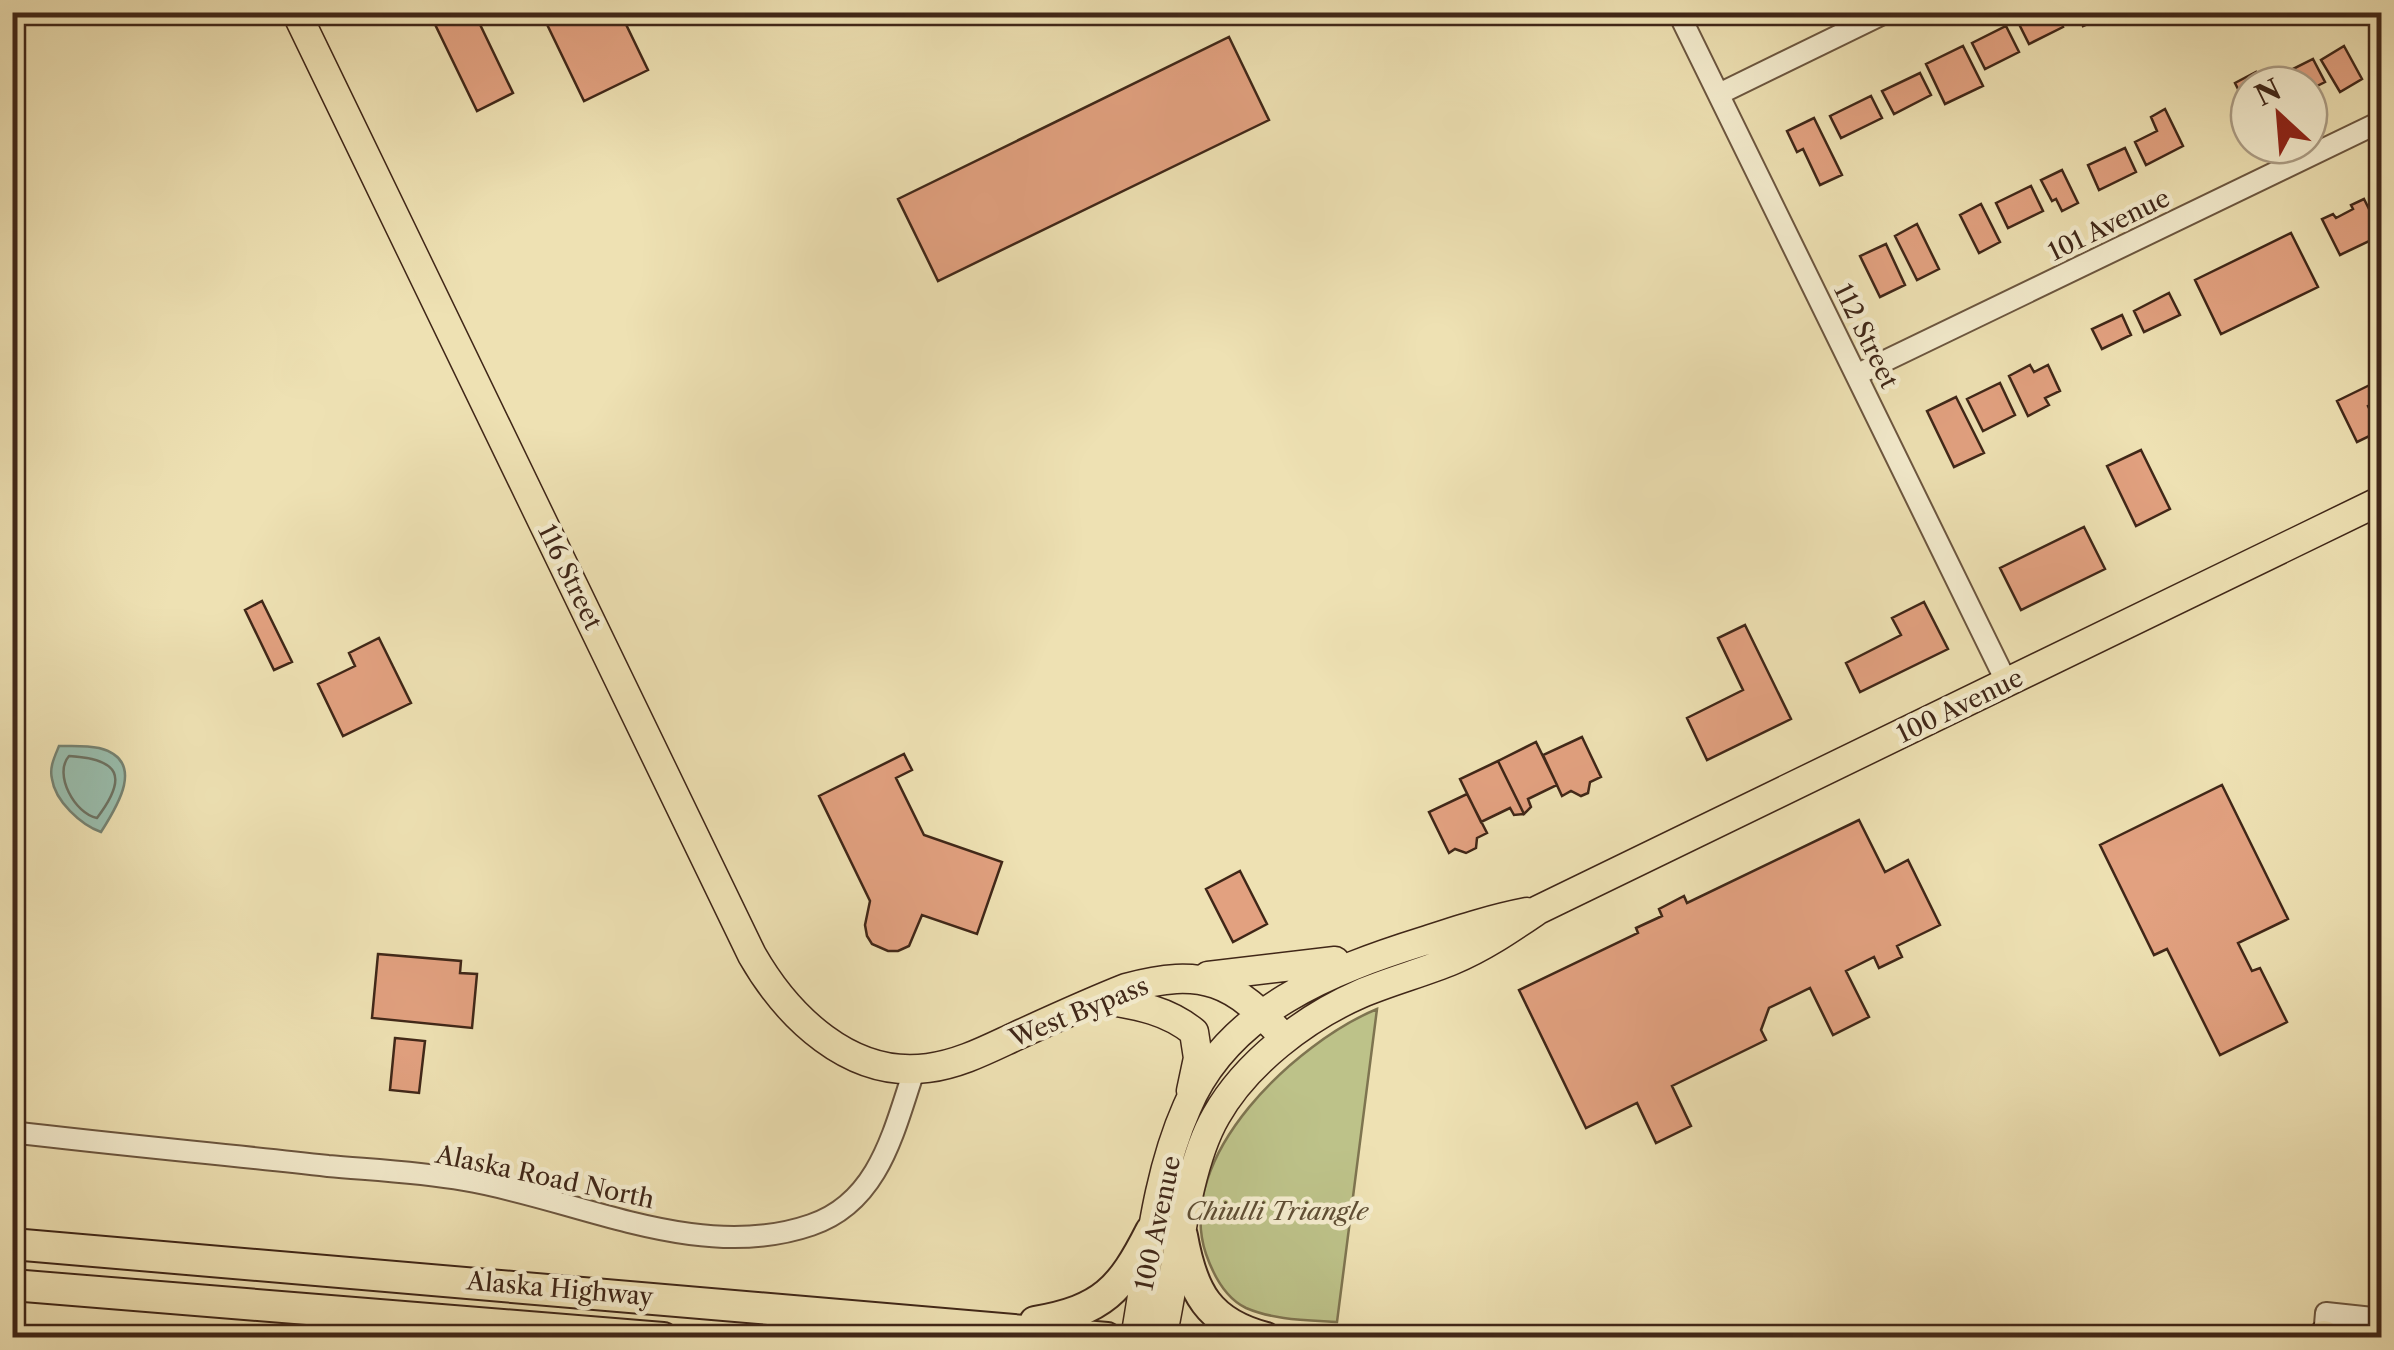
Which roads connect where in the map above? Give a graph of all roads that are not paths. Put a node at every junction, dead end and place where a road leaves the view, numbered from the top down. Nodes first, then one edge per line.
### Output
1 (296, 12) edge
2 (1678, 12) edge
3 (1887, 12) edge
4 (1719, 94) junction
5 (2382, 121) edge
6 (1858, 374) junction
7 (2382, 500) edge
8 (2007, 683) junction
9 (1538, 910) junction
10 (1395, 949) junction
11 (1192, 977) junction
12 (1098, 999) junction
13 (1263, 1014) junction
14 (1286, 1039) junction
15 (915, 1068) junction
16 (1188, 1104) junction
17 (12, 1132) edge
18 (1151, 1230) junction
19 (1182, 1236) junction
20 (12, 1244) edge
21 (12, 1285) edge
22 (2382, 1319) edge
23 (1001, 1328) junction
24 (2324, 1331) edge
25 (663, 1338) edge
26 (1107, 1338) edge
27 (1135, 1338) edge
28 (1162, 1338) edge
29 (1266, 1338) edge

1 - 15 main road, 116 Street
2 - 4 street, 112 Street
3 - 4 street
4 - 6 street, 112 Street
5 - 6 street, 101 Avenue
6 - 8 street, 112 Street
7 - 8 main road, 100 Avenue
8 - 9 main road, 100 Avenue
9 - 10 main road, 100 Avenue
9 - 14 main road, 100 Avenue
10 - 11 main road
10 - 13 main road, 100 Avenue
11 - 12 main road, West Bypass
11 - 13 main road, West Bypass
12 - 15 main road, West Bypass
12 - 16 main road
13 - 14 main road, West Bypass
13 - 16 main road, 100 Avenue
14 - 19 main road, 100 Avenue
15 - 17 street, Alaska Road North
16 - 18 main road, 100 Avenue
18 - 23 highway
18 - 27 main road, 100 Avenue
19 - 28 main road, 100 Avenue
19 - 29 highway
20 - 23 highway, Alaska Highway
21 - 25 highway, Alaska Highway
22 - 24 street
23 - 26 highway, Alaska Highway

